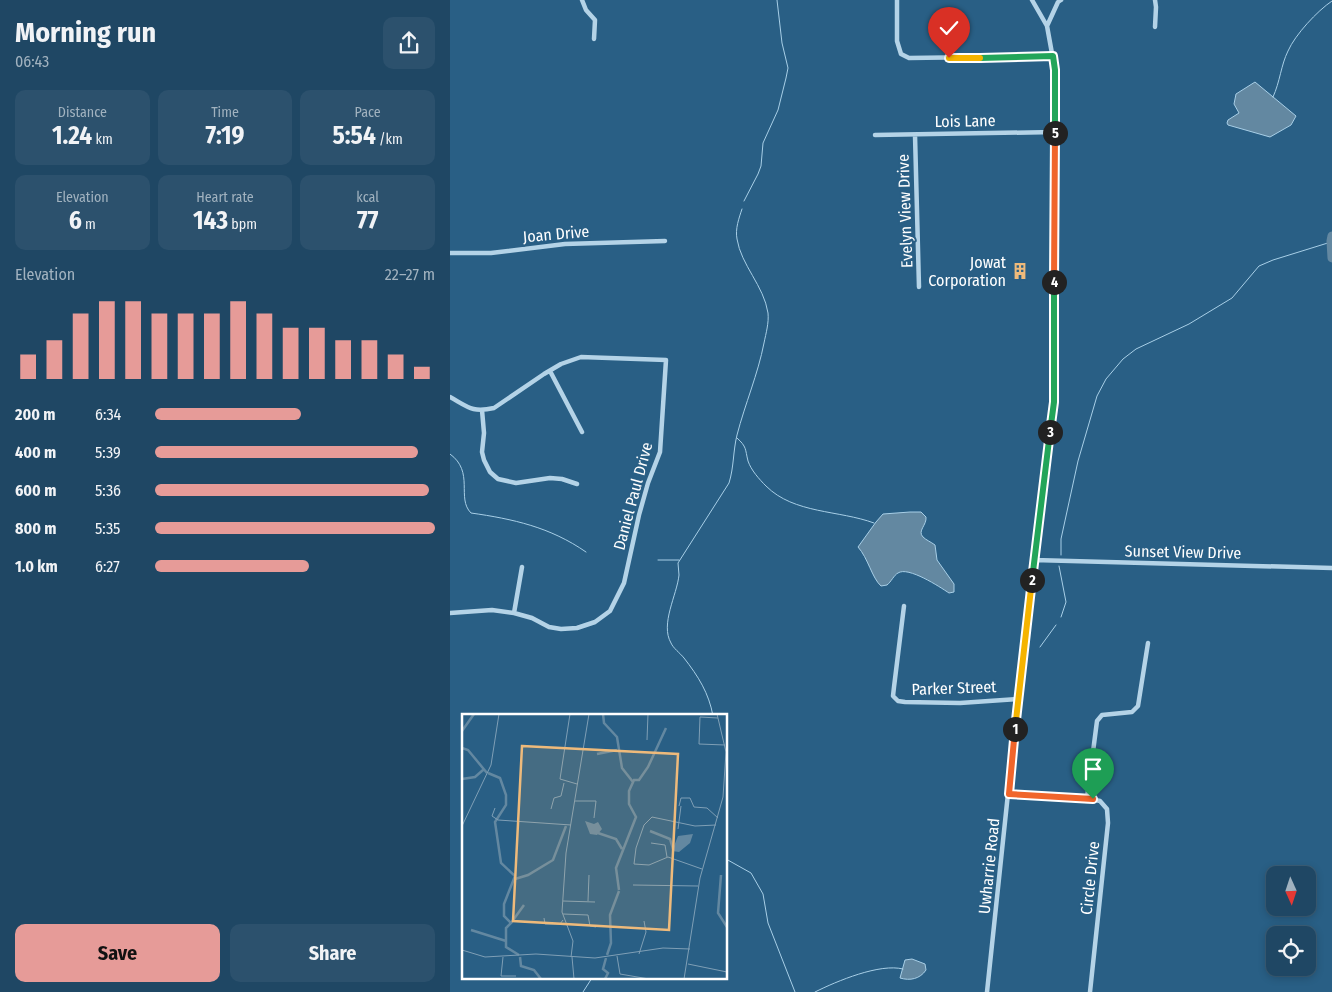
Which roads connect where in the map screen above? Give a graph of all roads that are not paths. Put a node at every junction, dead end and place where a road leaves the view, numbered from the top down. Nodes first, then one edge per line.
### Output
1 (582, 0) edge
2 (897, 0) edge
3 (1032, 0) edge
4 (1062, 0) edge
5 (1155, 0) edge
6 (1047, 26) junction
7 (1155, 27) dead end
8 (594, 39) dead end
9 (1053, 56) junction
10 (1055, 132) junction
11 (875, 135) dead end
12 (915, 135) junction
13 (665, 242) dead end
14 (450, 253) edge
15 (919, 287) dead end
16 (550, 371) junction
17 (450, 397) edge
18 (482, 410) junction
19 (582, 432) dead end
20 (577, 484) dead end
21 (1034, 560) junction
22 (522, 567) dead end
23 (1332, 568) edge
24 (904, 606) dead end
25 (450, 613) edge
26 (514, 613) junction
27 (1148, 643) dead end
28 (1018, 699) junction
29 (1009, 794) junction
30 (1087, 798) junction
31 (987, 992) edge
32 (1090, 992) edge

1 - 8 street
2 - 9 street
3 - 6 street, Uwharrie Road
4 - 6 street
5 - 7 street
6 - 9 street, Uwharrie Road
9 - 10 street, Uwharrie Road
10 - 12 street, Lois Lane
10 - 21 street, Uwharrie Road
11 - 12 street, Lois Lane
12 - 15 street, Evelyn View Drive
13 - 14 street, Joan Drive
16 - 18 street, Daniel Paul Drive
16 - 19 street
16 - 26 street, Daniel Paul Drive
17 - 18 street
18 - 20 street
21 - 23 street, Sunset View Drive
21 - 28 street, Uwharrie Road
22 - 26 street
24 - 28 street, Parker Street
25 - 26 street, Daniel Paul Drive
27 - 30 street
28 - 29 street, Uwharrie Road
29 - 30 street, Circle Drive
29 - 31 street, Uwharrie Road
30 - 32 street, Circle Drive

